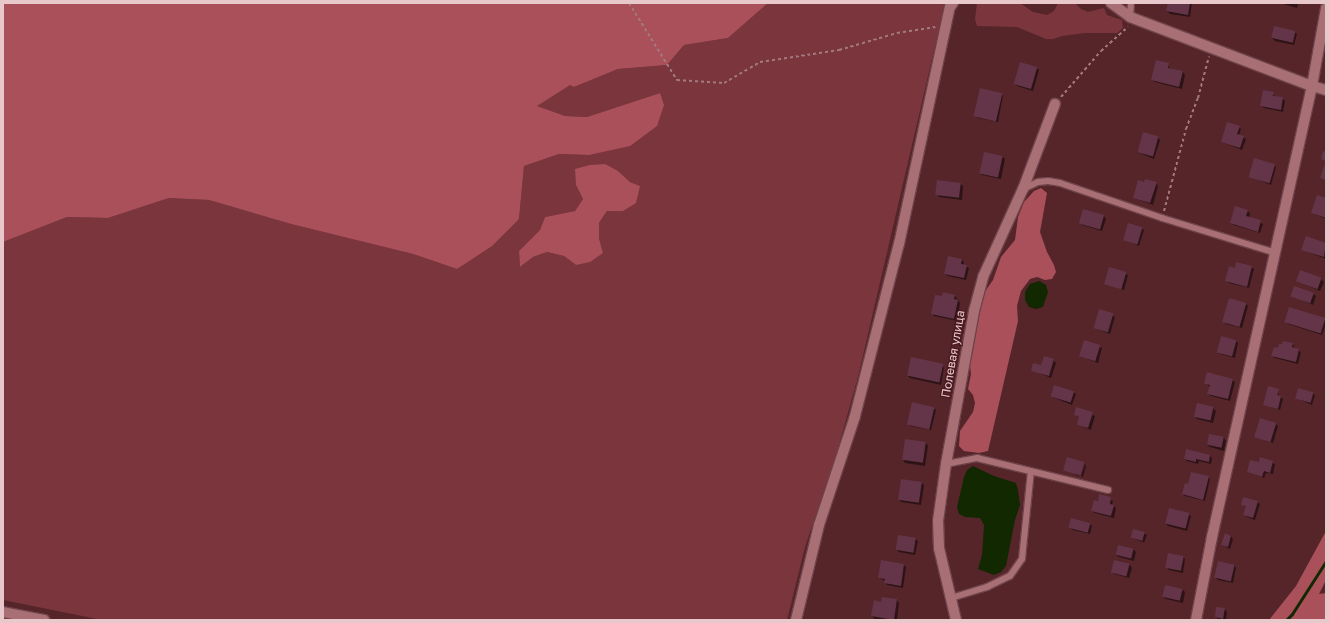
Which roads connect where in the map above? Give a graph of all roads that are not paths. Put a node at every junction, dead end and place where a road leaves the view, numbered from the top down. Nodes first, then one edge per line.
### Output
1 (952, 3) edge
2 (1111, 3) edge
3 (1131, 3) edge
4 (1326, 8) edge
5 (1130, 17) junction
6 (1312, 86) junction
7 (1326, 90) edge
8 (1055, 104) road end
9 (1023, 189) junction
10 (1276, 253) junction
11 (946, 464) junction
12 (1031, 471) junction
13 (1108, 490) dead end
14 (951, 598) junction
15 (3, 612) edge
16 (44, 620) edge
17 (796, 620) edge
18 (956, 620) edge
19 (1196, 620) edge

1 - 17 street
2 - 5 street
3 - 5 lane
4 - 6 street
5 - 6 street
6 - 7 street
6 - 10 street
8 - 9 street, Полевая улица
9 - 10 lane
9 - 11 street, Полевая улица
10 - 19 street
11 - 12 lane
11 - 14 street, Полевая улица
12 - 13 lane
12 - 14 lane
14 - 18 street, Полевая улица
15 - 16 street

